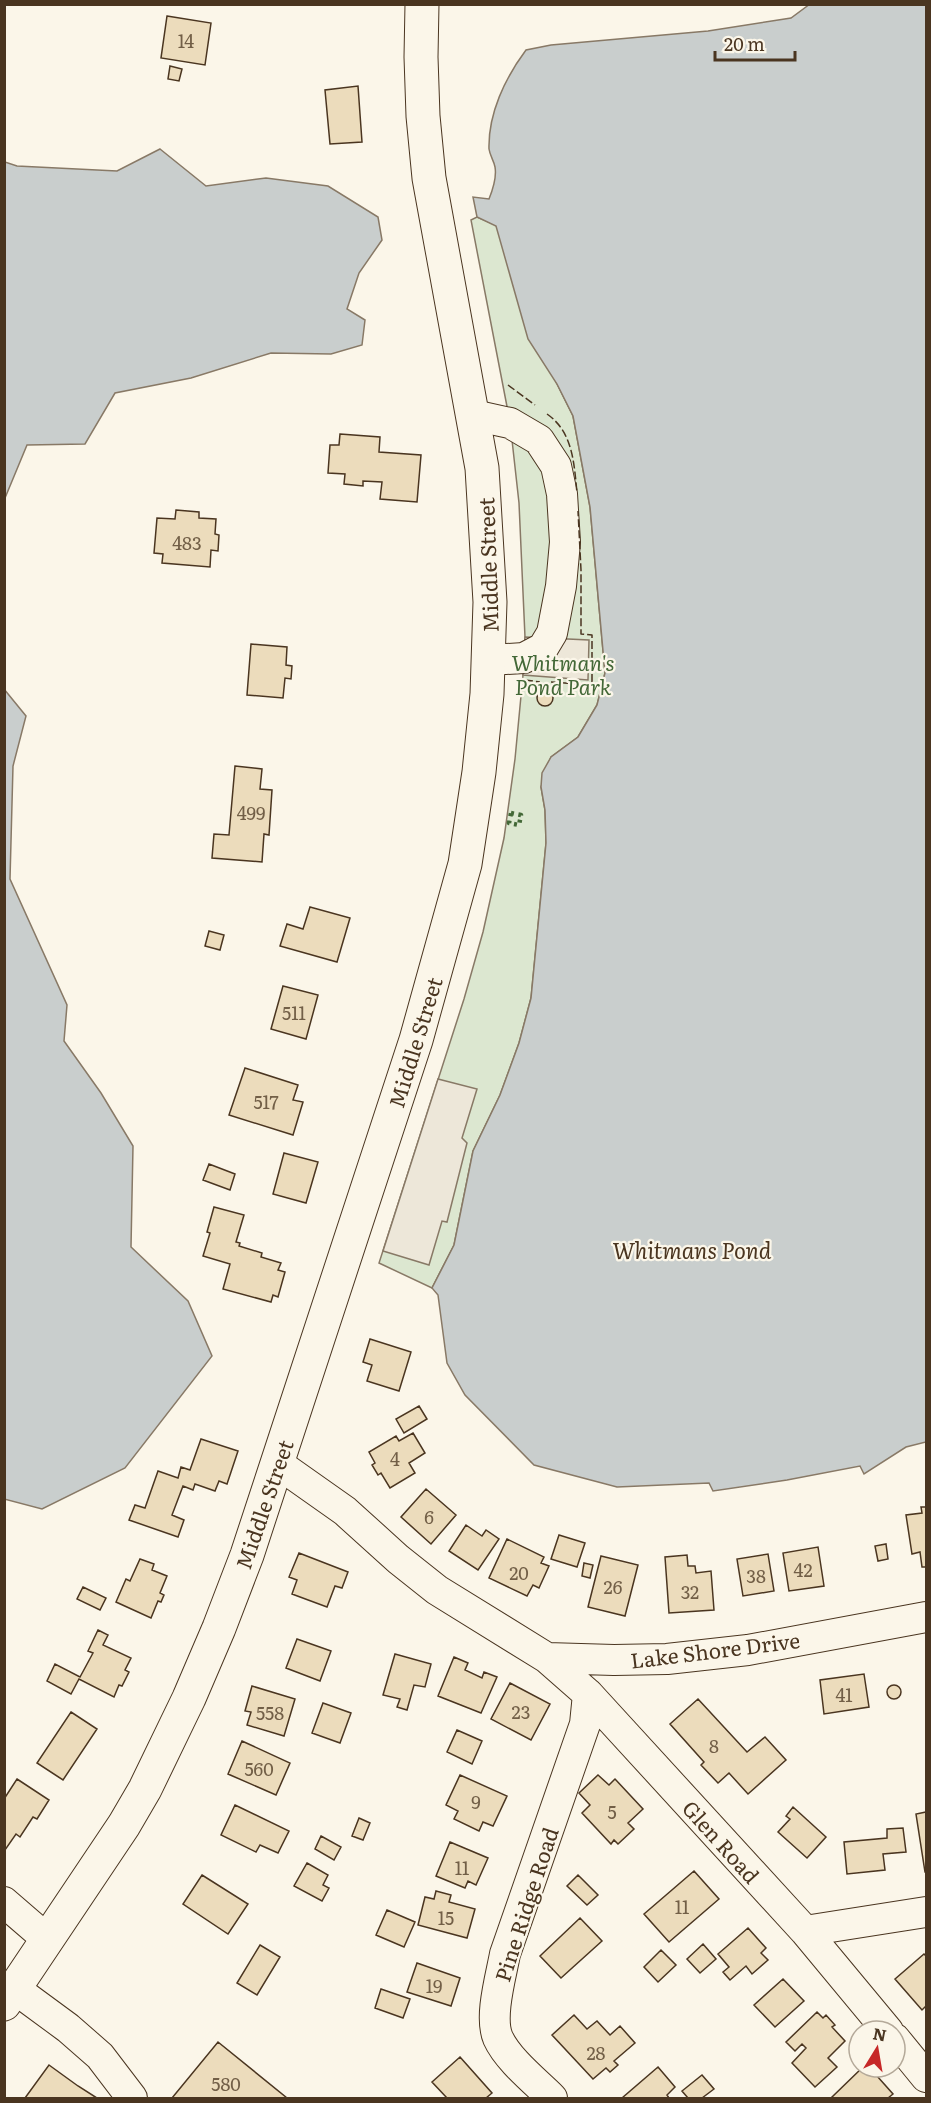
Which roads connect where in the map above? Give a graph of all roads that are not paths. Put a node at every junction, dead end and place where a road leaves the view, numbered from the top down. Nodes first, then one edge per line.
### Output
1 (422, 4) edge
2 (473, 415) junction
3 (489, 660) junction
4 (277, 1463) junction
5 (927, 1617) edge
6 (547, 1658) junction
7 (588, 1694) junction
8 (4, 1902) edge
9 (927, 1912) edge
10 (805, 1931) junction
11 (48, 1940) junction
12 (10, 1996) edge
13 (878, 2019) edge
14 (907, 2053) edge
15 (927, 2077) edge
16 (132, 2098) edge
17 (552, 2098) edge

1 - 2 main road, Middle Street
2 - 3 main road, Middle Street
2 - 3 street
3 - 4 main road, Middle Street
4 - 6 street
4 - 11 main road, Middle Street
5 - 6 street, Lake Shore Drive
6 - 7 street, Glen Road
7 - 10 street, Glen Road
7 - 17 street, Pine Ridge Road
8 - 11 street
9 - 10 street
10 - 13 street, Glen Road
11 - 12 main road, Middle Street
12 - 16 street
14 - 15 street

